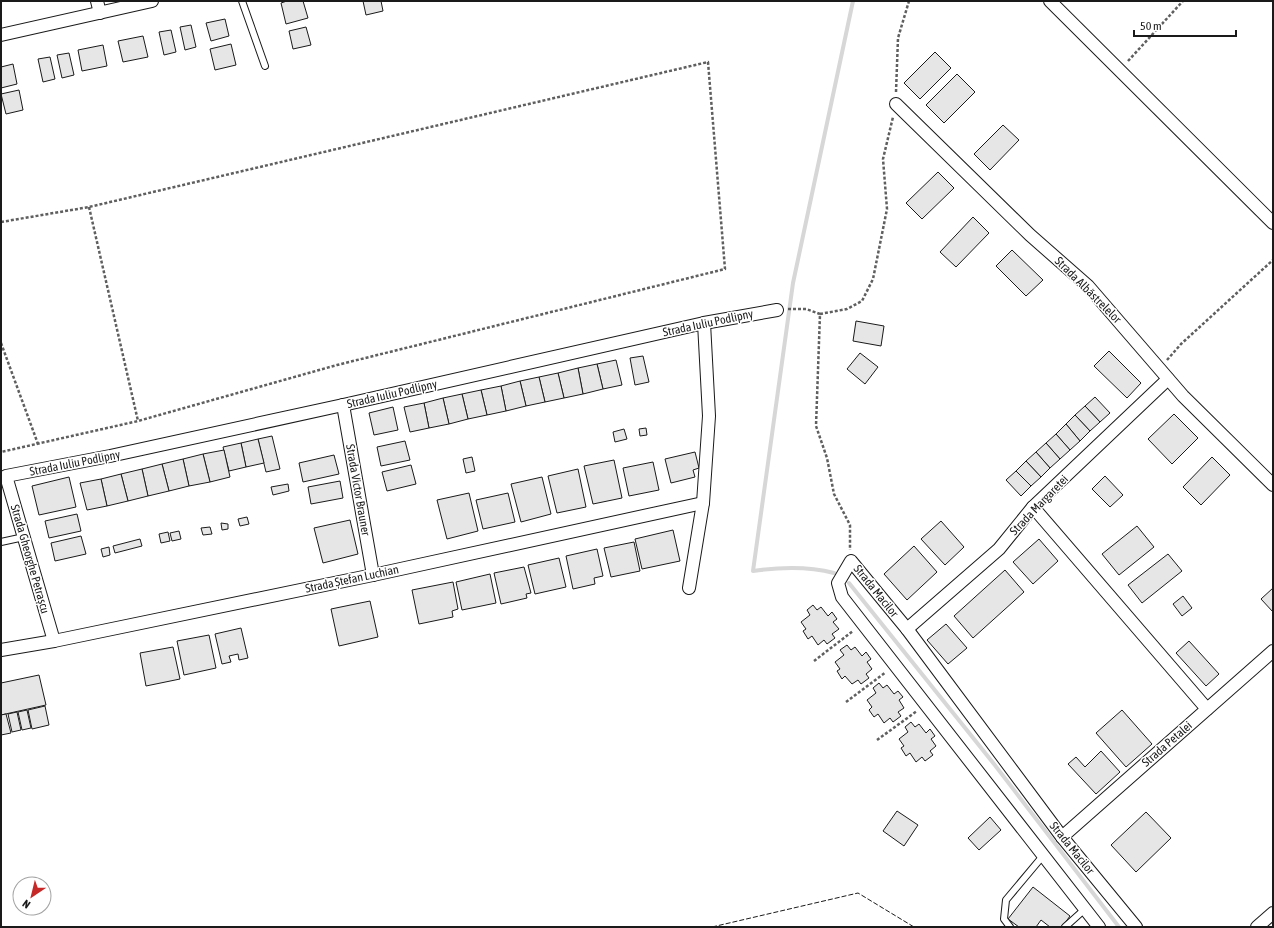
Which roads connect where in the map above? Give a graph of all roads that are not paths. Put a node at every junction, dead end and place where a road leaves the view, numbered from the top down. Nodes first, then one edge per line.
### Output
1 (152, 1) edge
2 (242, 1) edge
3 (1050, 1) edge
4 (99, 7) edge
5 (1, 35) edge
6 (265, 66) dead end
7 (896, 104) road end
8 (1273, 223) edge
9 (777, 310) road end
10 (704, 323) junction
11 (1168, 379) junction
12 (343, 405) junction
13 (4, 477) edge
14 (1273, 485) edge
15 (702, 503) junction
16 (1033, 507) junction
17 (24, 537) junction
18 (1, 542) edge
19 (373, 575) junction
20 (689, 588) dead end
21 (907, 629) junction
22 (54, 641) junction
23 (1, 650) edge
24 (1273, 651) edge
25 (1206, 709) junction
26 (1062, 837) junction
27 (1042, 857) junction
28 (1085, 909) junction
29 (1273, 913) edge
30 (1010, 927) edge
31 (1065, 927) edge
32 (1098, 927) edge
33 (1136, 927) edge
34 (1257, 927) edge

1 - 4 street
2 - 6 lane
3 - 8 street
4 - 5 street
7 - 11 street, Strada Albăstrelelor
9 - 10 street, Strada Iuliu Podlipny
10 - 12 street, Strada Iuliu Podlipny
10 - 15 street
11 - 14 street, Strada Albăstrelelor
11 - 16 street, Strada Margaretei
12 - 13 street, Strada Iuliu Podlipny
12 - 19 street, Strada Victor Brauner
13 - 17 street, Strada Gheorghe Petrașcu
15 - 19 street, Strada Ștefan Luchian
15 - 20 street
16 - 21 street, Strada Margaretei
16 - 25 street
17 - 18 lane
17 - 22 street, Strada Gheorghe Petrașcu
19 - 22 street, Strada Ștefan Luchian
21 - 26 street, Strada Macilor
21 - 27 street, Strada Macilor
22 - 23 street, Strada Ștefan Luchian
24 - 25 street, Strada Petalei
25 - 26 street, Strada Petalei
26 - 33 street, Strada Macilor
27 - 28 street, Strada Macilor
27 - 30 lane
28 - 31 lane
28 - 32 street, Strada Macilor
29 - 34 street

